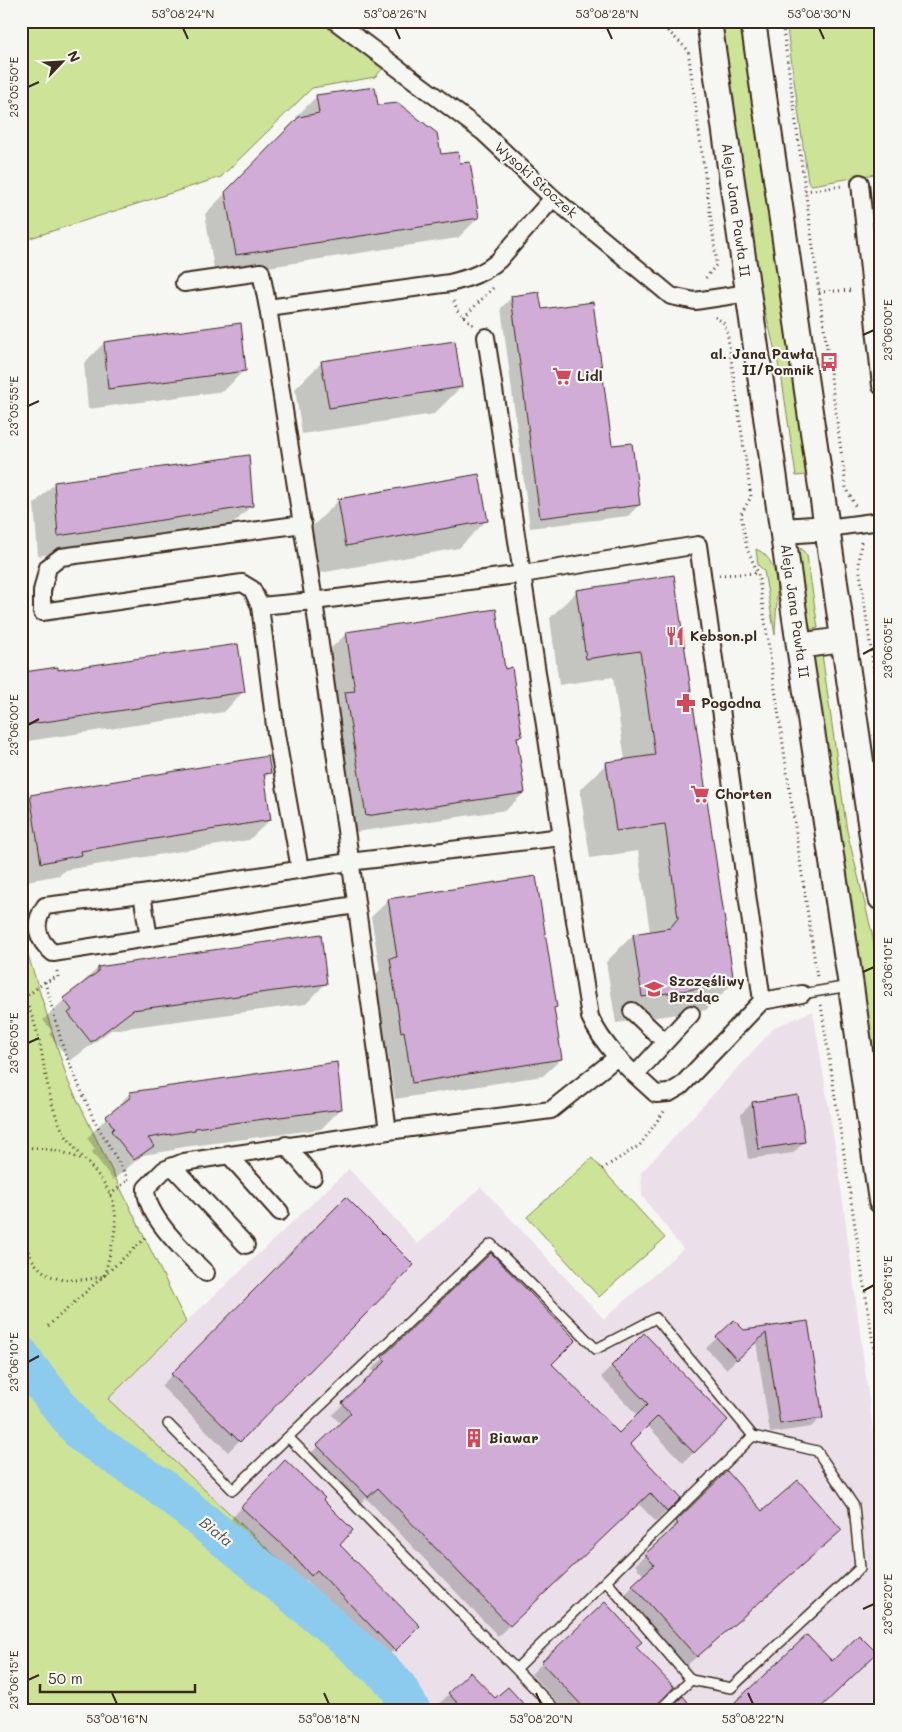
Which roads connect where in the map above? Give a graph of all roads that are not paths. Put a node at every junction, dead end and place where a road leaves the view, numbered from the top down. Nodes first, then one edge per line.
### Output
1 (335, 21) edge
2 (709, 21) edge
3 (753, 21) edge
4 (860, 183) dead end
5 (553, 198) junction
6 (184, 283) dead end
7 (748, 293) junction
8 (268, 308) junction
9 (877, 317) edge
10 (486, 337) road end
11 (881, 386) edge
12 (881, 521) edge
13 (303, 524) junction
14 (827, 528) junction
15 (784, 531) junction
16 (523, 574) junction
17 (314, 601) junction
18 (260, 606) junction
19 (842, 640) junction
20 (799, 646) junction
21 (562, 837) junction
22 (349, 862) junction
23 (300, 869) junction
24 (142, 894) junction
25 (881, 898) edge
26 (355, 904) junction
27 (149, 938) junction
28 (851, 986) junction
29 (802, 994) joint
30 (762, 1001) junction
31 (632, 1011) dead end
32 (691, 1014) dead end
33 (665, 1042) junction
34 (616, 1058) junction
35 (635, 1075) junction
36 (388, 1131) junction
37 (286, 1146) junction
38 (228, 1154) junction
39 (172, 1166) junction
40 (313, 1177) dead end
41 (881, 1201) edge
42 (280, 1212) dead end
43 (246, 1245) dead end
44 (206, 1273) dead end
45 (168, 1424) dead end
46 (753, 1436) junction
47 (288, 1437) junction
48 (606, 1581) junction
49 (516, 1669) junction
50 (691, 1680) junction
51 (557, 1711) edge
52 (658, 1711) edge

1 - 5 street, Wysoki Stoczek
2 - 7 main road, Aleja Jana Pawła II
3 - 14 main road
4 - 9 street
5 - 7 street, Wysoki Stoczek
5 - 8 street
6 - 8 street
7 - 15 main road, Aleja Jana Pawła II
8 - 13 street
9 - 11 street
10 - 16 street
12 - 14 street
13 - 17 street
13 - 18 street
14 - 15 main road
14 - 19 main road
15 - 20 main road, Aleja Jana Pawła II
16 - 17 street
16 - 21 street
16 - 30 street
17 - 18 street
17 - 22 street
18 - 23 street
19 - 20 main road
19 - 25 main road
20 - 28 main road, Aleja Jana Pawła II
21 - 22 street
21 - 34 street
22 - 23 street
22 - 26 street
23 - 24 street
24 - 27 street
24 - 27 street
26 - 27 street
26 - 36 street
28 - 29 lane
28 - 41 main road, Aleja Jana Pawła II
29 - 30 street
30 - 35 street
31 - 33 street
32 - 33 street
33 - 35 street
34 - 35 street
34 - 36 street
36 - 37 street
37 - 38 street
37 - 40 street
38 - 39 street
38 - 42 street
39 - 43 street
39 - 44 street
45 - 47 lane
46 - 47 lane
46 - 48 lane
46 - 50 lane
47 - 49 lane
48 - 49 lane
48 - 50 lane
49 - 51 lane
50 - 52 lane

